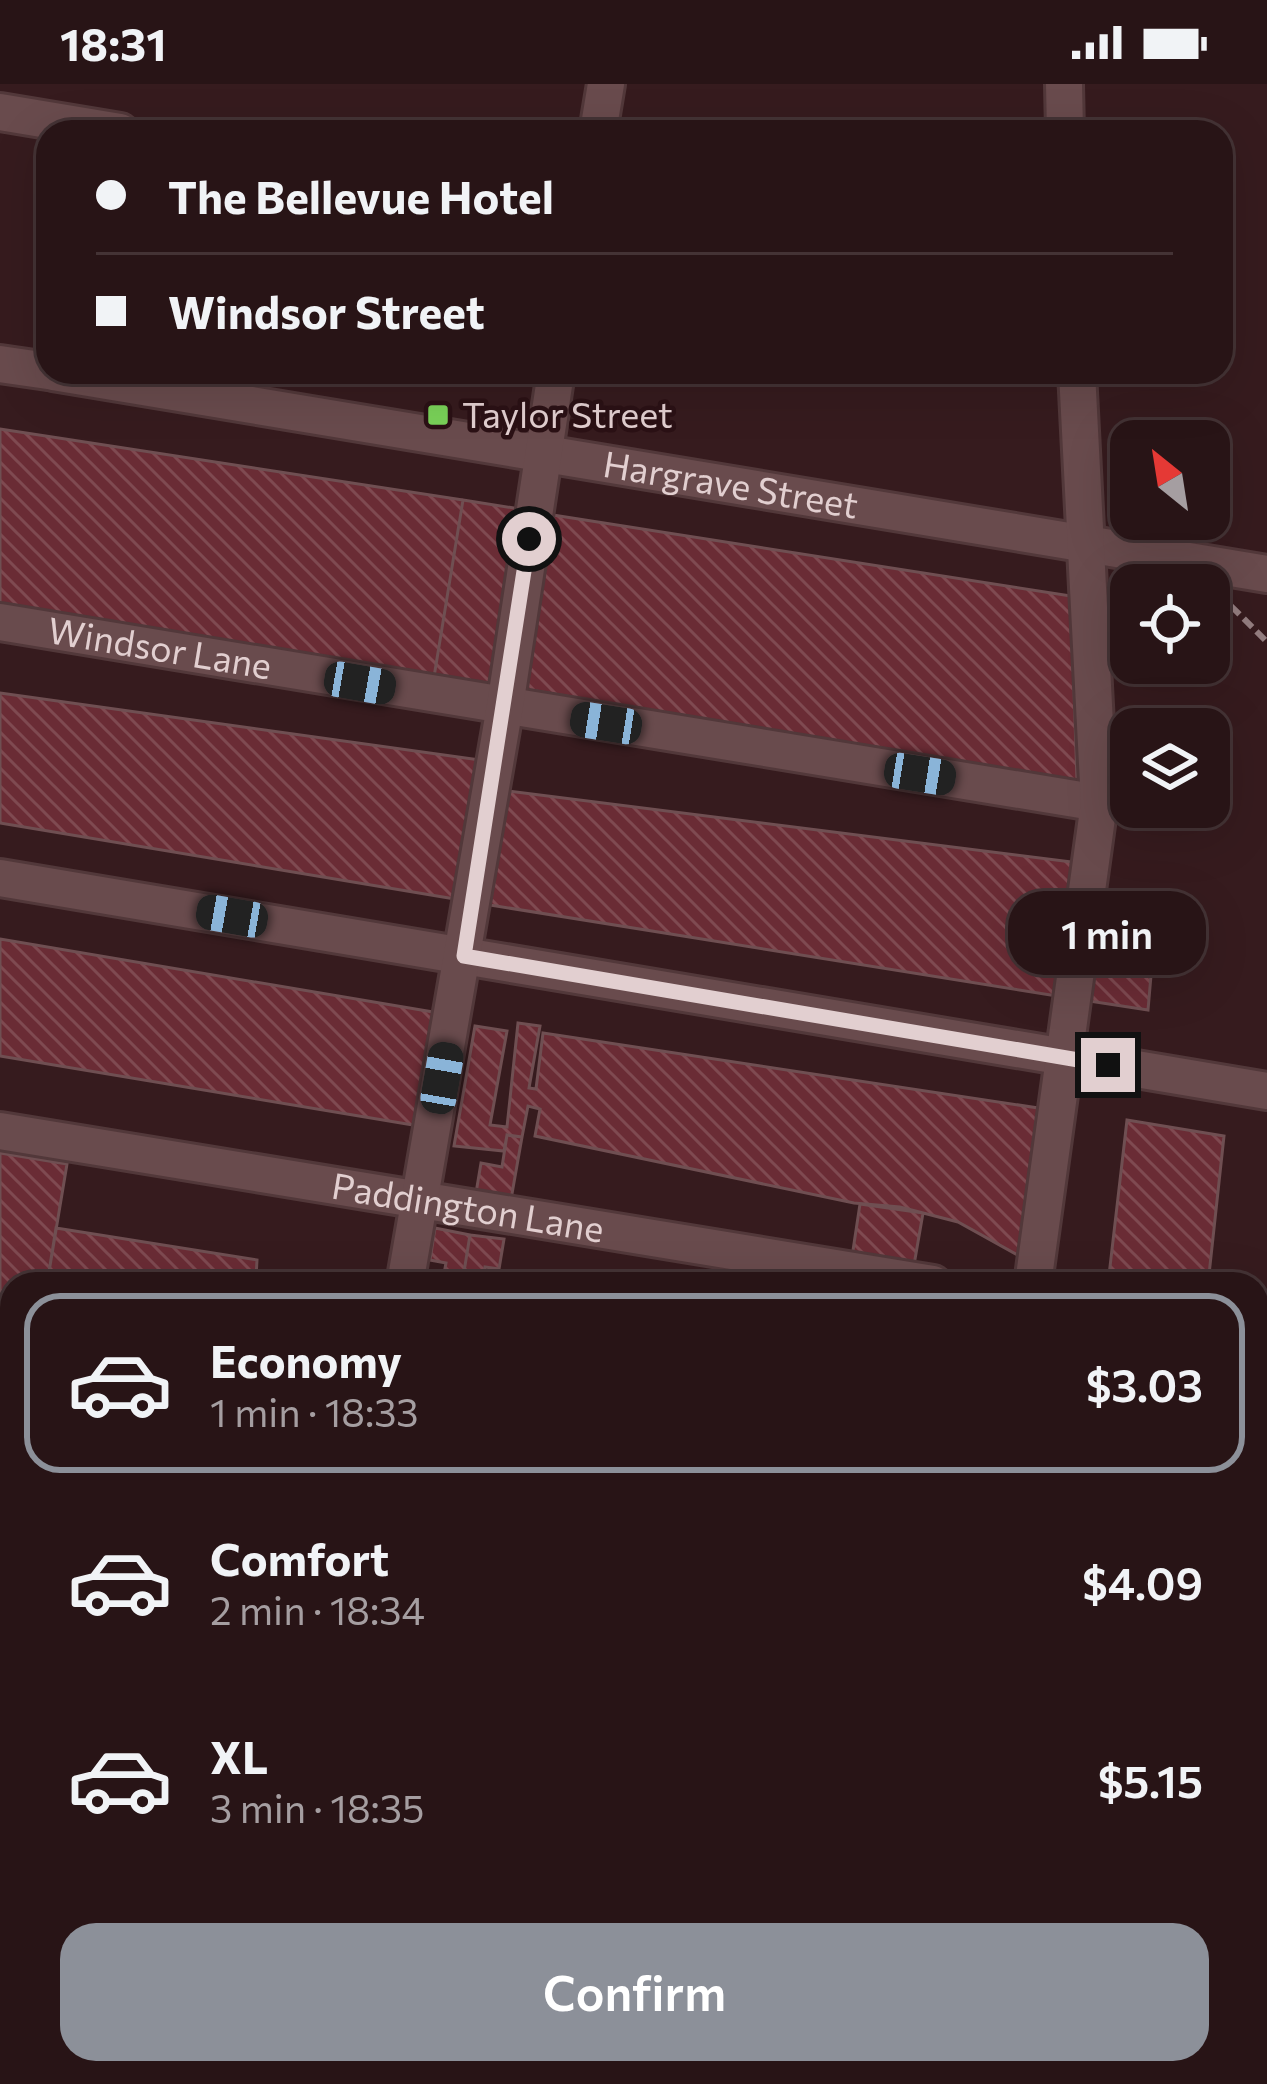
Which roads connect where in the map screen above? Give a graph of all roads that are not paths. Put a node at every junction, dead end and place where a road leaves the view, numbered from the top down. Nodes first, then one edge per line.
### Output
1 (606, 84) edge
2 (1064, 84) edge
3 (0, 112) edge
4 (48, 120) edge
5 (600, 120) edge
6 (1065, 120) edge
7 (0, 364) edge
8 (36, 370) edge
9 (121, 384) edge
10 (554, 384) edge
11 (1078, 384) edge
12 (540, 455) junction
13 (1088, 545) junction
14 (1267, 574) edge
15 (0, 622) edge
16 (506, 706) junction
17 (1099, 803) junction
18 (0, 878) edge
19 (464, 956) junction
20 (1068, 1058) junction
21 (1267, 1091) edge
22 (0, 1131) edge
23 (420, 1200) junction
24 (407, 1272) edge
25 (860, 1272) edge
26 (1036, 1272) edge

1 - 5 street
2 - 6 street
3 - 4 street
7 - 8 street, Hargrave Street
9 - 12 street, Hargrave Street
10 - 12 street
11 - 13 street
12 - 13 street, Hargrave Street
12 - 16 street
13 - 14 street, Hargrave Street
13 - 17 street
15 - 16 street, Windsor Lane
16 - 17 street, Windsor Lane
16 - 19 street
17 - 20 street
18 - 19 street
19 - 20 street
19 - 23 street
20 - 21 street
20 - 26 street
22 - 23 street, Paddington Lane
23 - 24 street
23 - 25 street, Paddington Lane

